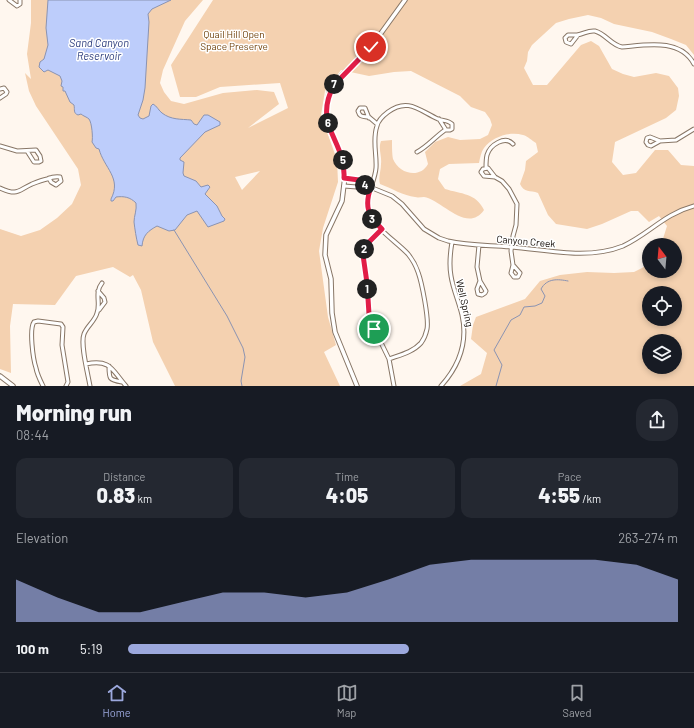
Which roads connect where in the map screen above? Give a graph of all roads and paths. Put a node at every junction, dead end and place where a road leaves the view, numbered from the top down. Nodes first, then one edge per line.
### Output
1 (9, 0) edge
2 (20, 0) edge
3 (405, 0) edge
4 (578, 35) dead end
5 (694, 64) edge
6 (0, 89) edge
7 (0, 98) edge
8 (369, 118) dead end
9 (439, 120) junction
10 (377, 124) junction
11 (694, 129) edge
12 (445, 130) junction
13 (660, 141) dead end
14 (513, 144) dead end
15 (0, 146) edge
16 (27, 151) junction
17 (417, 152) dead end
18 (486, 168) junction
19 (494, 177) junction
20 (49, 178) dead end
21 (344, 178) junction
22 (358, 180) junction
23 (365, 185) junction
24 (344, 186) junction
25 (357, 187) junction
26 (371, 187) junction
27 (0, 188) edge
28 (694, 206) edge
29 (382, 229) junction
30 (452, 242) junction
31 (479, 245) junction
32 (512, 247) junction
33 (513, 265) dead end
34 (480, 281) dead end
35 (102, 283) dead end
36 (98, 291) junction
37 (98, 312) junction
38 (389, 359) junction
39 (86, 364) junction
40 (109, 366) junction
41 (0, 376) edge
42 (122, 382) junction
43 (13, 386) edge
44 (43, 386) edge
45 (66, 386) edge
46 (90, 386) edge
47 (126, 386) edge
48 (357, 386) edge
49 (394, 386) edge
50 (441, 386) edge

1 - 2 street
3 - 21 street
4 - 5 street
6 - 7 street
8 - 10 street
9 - 10 street
9 - 12 street
9 - 12 street
10 - 26 street
11 - 13 street
12 - 17 street
14 - 18 street
15 - 16 street
16 - 16 street
18 - 19 street
18 - 19 street
19 - 32 street
20 - 27 street
21 - 22 street, Canyon Creek
21 - 24 street
22 - 23 street, Canyon Creek
22 - 25 street
23 - 25 street
23 - 26 street, Canyon Creek
24 - 25 street
24 - 48 street
26 - 29 street
26 - 30 street, Canyon Creek
28 - 32 street, Canyon Creek
29 - 38 street
29 - 38 street
30 - 31 street, Canyon Creek
30 - 50 street, Well Spring
31 - 32 street, Canyon Creek
31 - 34 street
32 - 33 street
35 - 36 street
36 - 37 street
36 - 37 street
37 - 39 street
38 - 49 street
39 - 40 street
39 - 46 street
40 - 42 street
40 - 42 street
41 - 43 street
42 - 47 street
44 - 45 street

